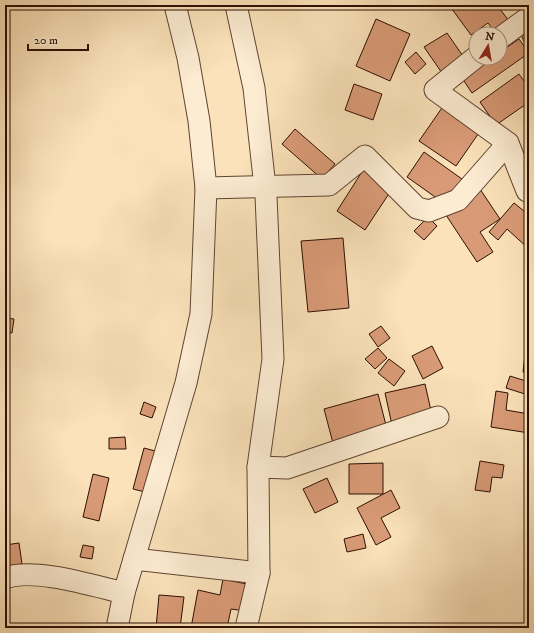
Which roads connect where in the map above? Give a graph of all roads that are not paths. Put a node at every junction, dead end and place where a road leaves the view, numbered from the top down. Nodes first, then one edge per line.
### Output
1 (175, 5) edge
2 (236, 5) edge
3 (529, 17) edge
4 (508, 32) edge
5 (468, 63) edge
6 (508, 143) junction
7 (265, 187) junction
8 (206, 188) junction
9 (527, 191) dead end
10 (438, 416) dead end
11 (258, 467) junction
12 (134, 559) junction
13 (259, 573) junction
14 (5, 578) edge
15 (124, 593) junction
16 (117, 628) edge
17 (246, 628) edge

1 - 8 street
2 - 7 street
3 - 4 street
5 - 6 street
6 - 7 street
6 - 9 street
7 - 8 street
7 - 11 street
8 - 12 street
10 - 11 street
11 - 13 street
12 - 13 street
12 - 15 street
13 - 17 street
14 - 15 street
15 - 16 street

